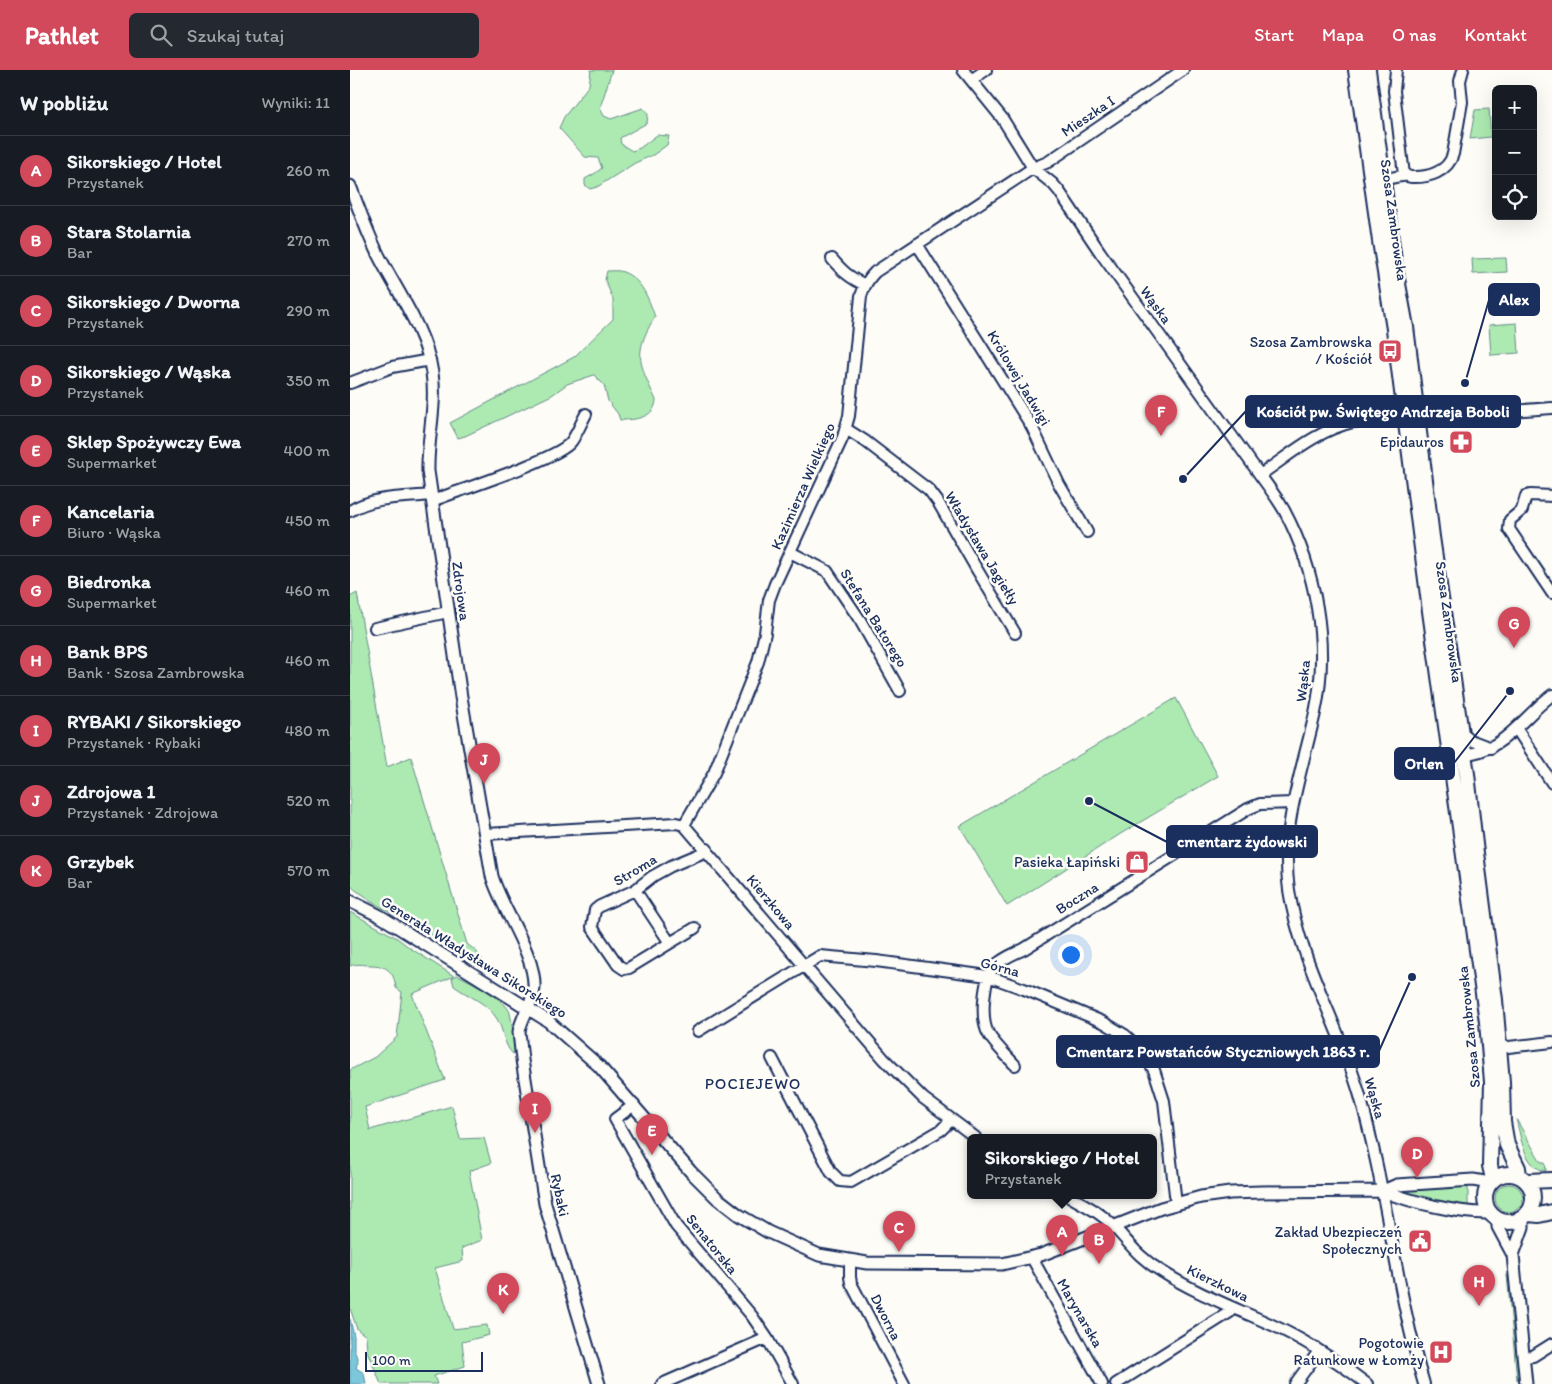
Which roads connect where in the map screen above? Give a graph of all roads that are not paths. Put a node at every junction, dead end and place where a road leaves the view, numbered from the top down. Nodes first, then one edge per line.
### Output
1 (963, 70) edge
2 (986, 70) edge
3 (1183, 70) edge
4 (1356, 70) edge
5 (1368, 70) edge
6 (1396, 70) edge
7 (1463, 70) edge
8 (971, 80) junction
9 (1033, 168) junction
10 (1404, 175) junction
11 (1383, 180) junction
12 (350, 186) edge
13 (917, 244) junction
14 (832, 258) dead end
15 (864, 286) junction
16 (430, 360) junction
17 (350, 383) edge
18 (1552, 408) edge
19 (586, 414) dead end
20 (1411, 417) junction
21 (846, 429) junction
22 (1260, 474) junction
23 (1552, 496) edge
24 (431, 498) junction
25 (350, 511) edge
26 (1087, 532) dead end
27 (790, 552) junction
28 (1552, 593) edge
29 (448, 612) junction
30 (374, 628) dead end
31 (1015, 633) dead end
32 (1444, 659) junction
33 (900, 691) dead end
34 (1552, 695) edge
35 (1516, 728) junction
36 (1461, 732) junction
37 (1486, 750) junction
38 (1458, 755) junction
39 (1468, 774) junction
40 (1552, 783) edge
41 (1293, 803) junction
42 (684, 825) junction
43 (486, 834) junction
44 (707, 850) junction
45 (635, 890) junction
46 (350, 901) edge
47 (695, 928) dead end
48 (670, 943) junction
49 (804, 965) junction
50 (988, 976) junction
51 (527, 1007) junction
52 (698, 1031) dead end
53 (1552, 1042) edge
54 (1500, 1048) junction
55 (772, 1058) dead end
56 (1015, 1065) dead end
57 (634, 1105) junction
58 (951, 1120) junction
59 (971, 1134) edge
60 (1508, 1145) junction
61 (1491, 1147) junction
62 (1525, 1176) junction
63 (1488, 1177) junction
64 (1552, 1180) edge
65 (1383, 1191) junction
66 (1074, 1199) edge
67 (1176, 1203) junction
68 (1533, 1217) edge
69 (1492, 1218) junction
70 (1114, 1227) junction
71 (1513, 1255) junction
72 (1032, 1258) junction
73 (850, 1261) junction
74 (1232, 1308) junction
75 (767, 1338) junction
76 (1552, 1344) edge
77 (1318, 1351) junction
78 (1523, 1357) junction
79 (669, 1383) edge
80 (599, 1384) edge
81 (793, 1384) edge
82 (904, 1384) edge
83 (1102, 1384) edge
84 (1116, 1384) edge
85 (1295, 1384) edge
86 (1367, 1384) edge
87 (1424, 1384) edge
88 (1526, 1384) edge

1 - 8 street, Wąska
2 - 8 street
3 - 9 street, Mieszka I
4 - 20 main road, Szosa Zambrowska
5 - 11 main road, Szosa Zambrowska
6 - 10 street
7 - 10 street
8 - 9 street, Wąska
9 - 13 street
9 - 22 street, Wąska
10 - 11 street
11 - 20 main road, Szosa Zambrowska
12 - 16 street, Zdrojowa
13 - 15 street
13 - 26 street, Królowej Jadwigi
14 - 15 street
15 - 21 street, Kazimierza Wielkiego
16 - 17 street
16 - 24 street, Zdrojowa
18 - 20 street
19 - 24 street
20 - 22 street
20 - 32 main road, Szosa Zambrowska
21 - 27 street, Kazimierza Wielkiego
21 - 31 street, Władysława Jagiełły
22 - 41 street, Wąska
23 - 28 street
24 - 25 street
24 - 29 street, Zdrojowa
27 - 33 street, Stefana Batorego
27 - 42 street, Kazimierza Wielkiego
29 - 30 street
29 - 43 street, Zdrojowa
32 - 36 main road, Szosa Zambrowska
32 - 38 main road, Szosa Zambrowska
34 - 35 street
35 - 37 street
35 - 40 street
36 - 37 street
36 - 38 main road, Szosa Zambrowska
37 - 38 street
37 - 39 street
38 - 39 main road, Szosa Zambrowska
38 - 61 main road, Szosa Zambrowska
39 - 54 main road, Szosa Zambrowska
41 - 50 street, Boczna
41 - 65 street, Wąska
42 - 43 street
42 - 44 street, Kierzkowa
43 - 51 street, Zdrojowa
44 - 45 street, Stroma
44 - 49 street, Kierzkowa
45 - 48 street
45 - 48 street, Stroma
46 - 51 street, Generała Władysława Sikorskiego
47 - 48 street
49 - 50 street, Górna
49 - 52 street, Górna
49 - 58 street, Kierzkowa
50 - 56 street
50 - 67 street, Górna
51 - 57 street, Generała Władysława Sikorskiego
51 - 80 street, Rybaki
53 - 54 street
54 - 60 main road, Szosa Zambrowska
55 - 58 street
57 - 73 street, Generała Władysława Sikorskiego
57 - 75 street, Senatorska
58 - 59 street, Kierzkowa
60 - 61 main road
60 - 62 main road, Szosa Zambrowska
61 - 63 main road, Szosa Zambrowska
62 - 63 main road
62 - 64 main road
62 - 68 main road
63 - 65 street, Generała Władysława Sikorskiego
63 - 69 main road
65 - 67 street, Generała Władysława Sikorskiego
65 - 69 street, Generała Władysława Sikorskiego
65 - 87 street, Wąska
66 - 70 street, Kierzkowa
67 - 70 street, Generała Władysława Sikorskiego
68 - 69 main road
68 - 71 street
69 - 71 street
70 - 72 street, Generała Władysława Sikorskiego
70 - 74 street, Kierzkowa
71 - 78 street
72 - 73 street, Generała Władysława Sikorskiego
72 - 83 street, Marynarska
73 - 82 street, Dworna
74 - 77 street, Kierzkowa
74 - 84 street
75 - 79 street
75 - 81 street, Senatorska
76 - 78 street
77 - 85 street
77 - 86 street, Kierzkowa
78 - 88 street

